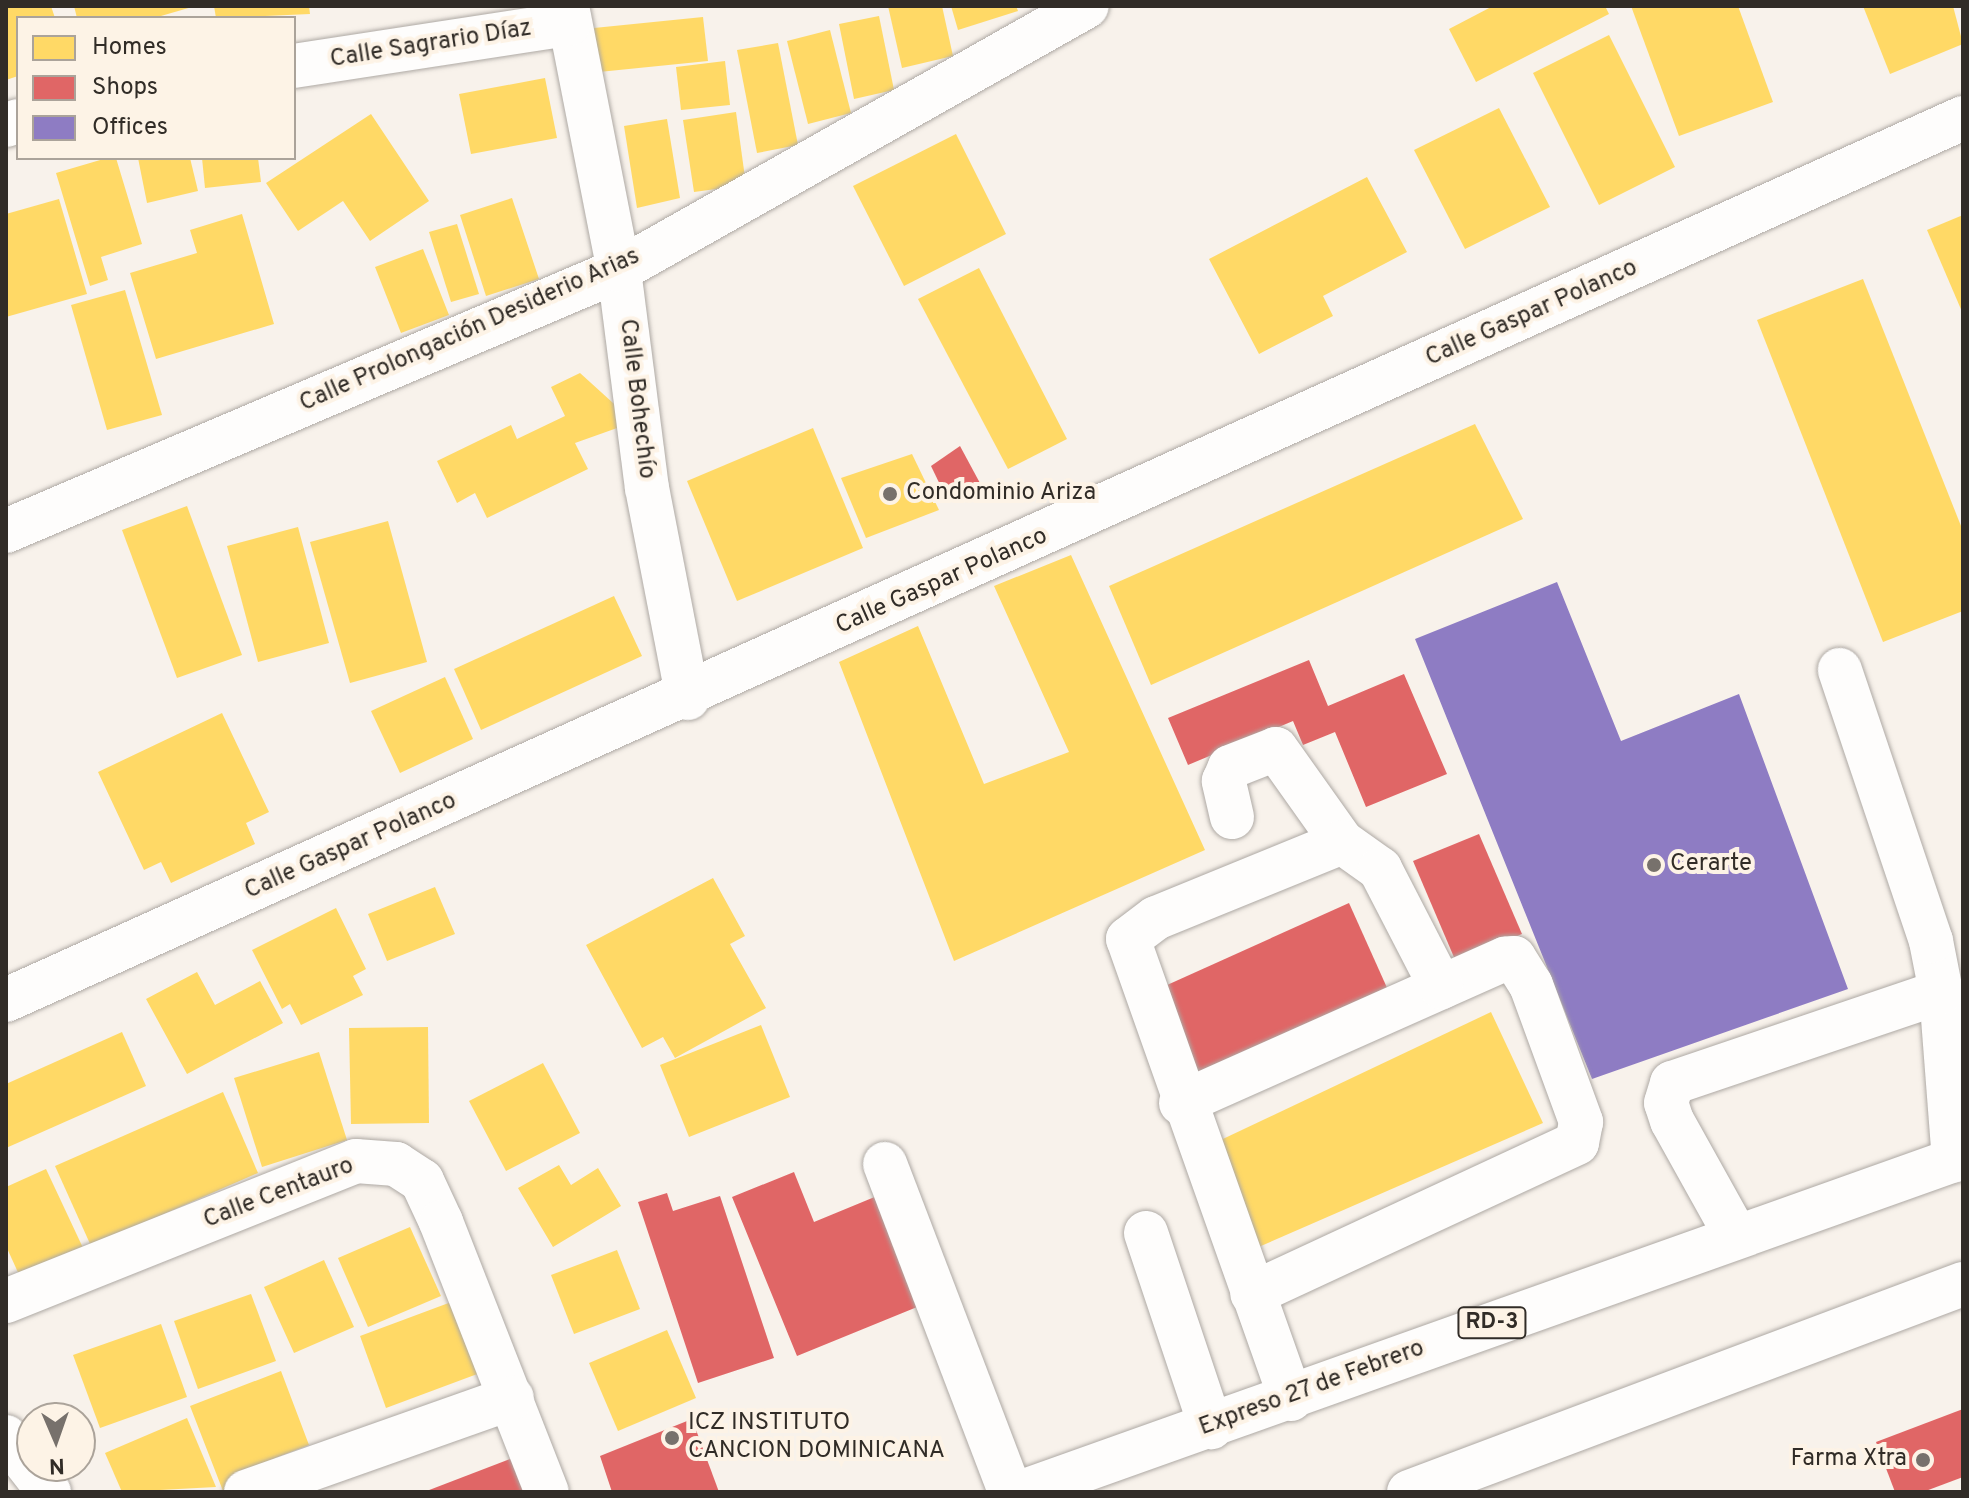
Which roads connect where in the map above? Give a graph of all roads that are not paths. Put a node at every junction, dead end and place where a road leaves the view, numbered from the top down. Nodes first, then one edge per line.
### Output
1 (1087, 6) edge
2 (568, 15) edge
3 (296, 66) edge
4 (1963, 118) edge
5 (619, 270) junction
6 (6, 531) edge
7 (1840, 670) dead end
8 (688, 698) junction
9 (1232, 817) dead end
10 (1342, 842) junction
11 (1441, 987) junction
12 (1941, 992) junction
13 (6, 1000) edge
14 (1181, 1103) junction
15 (1958, 1158) edge
16 (885, 1164) dead end
17 (1146, 1233) dead end
18 (1735, 1234) junction
19 (1963, 1284) edge
20 (1252, 1294) junction
21 (6, 1301) edge
22 (512, 1398) junction
23 (1291, 1399) junction
24 (1211, 1427) junction
25 (6, 1437) edge
26 (49, 1492) edge
27 (246, 1492) edge
28 (547, 1492) edge
29 (1010, 1492) edge
30 (1022, 1492) edge
31 (1409, 1492) edge

1 - 5 main road, Calle Prolongación Desiderio Arias
2 - 3 main road, Calle Sagrario Díaz
2 - 5 main road, Calle Bohechío
4 - 8 main road, Calle Gaspar Polanco
5 - 6 main road, Calle Prolongación Desiderio Arias
5 - 8 main road, Calle Bohechío
7 - 12 main road
8 - 13 main road, Calle Gaspar Polanco
9 - 10 main road
10 - 11 main road
10 - 14 main road
11 - 14 main road
11 - 20 main road
12 - 15 main road
12 - 18 main road
14 - 20 main road
15 - 18 main road, Expreso 27 de Febrero / RD-3
16 - 29 main road
17 - 24 main road
18 - 23 main road, Expreso 27 de Febrero / RD-3
19 - 31 main road
20 - 23 main road
21 - 22 main road, Calle Centauro
22 - 27 main road
22 - 28 main road, Calle Centauro
23 - 24 main road, Expreso 27 de Febrero / RD-3
24 - 30 main road, Expreso 27 de Febrero / RD-3
25 - 26 main road

